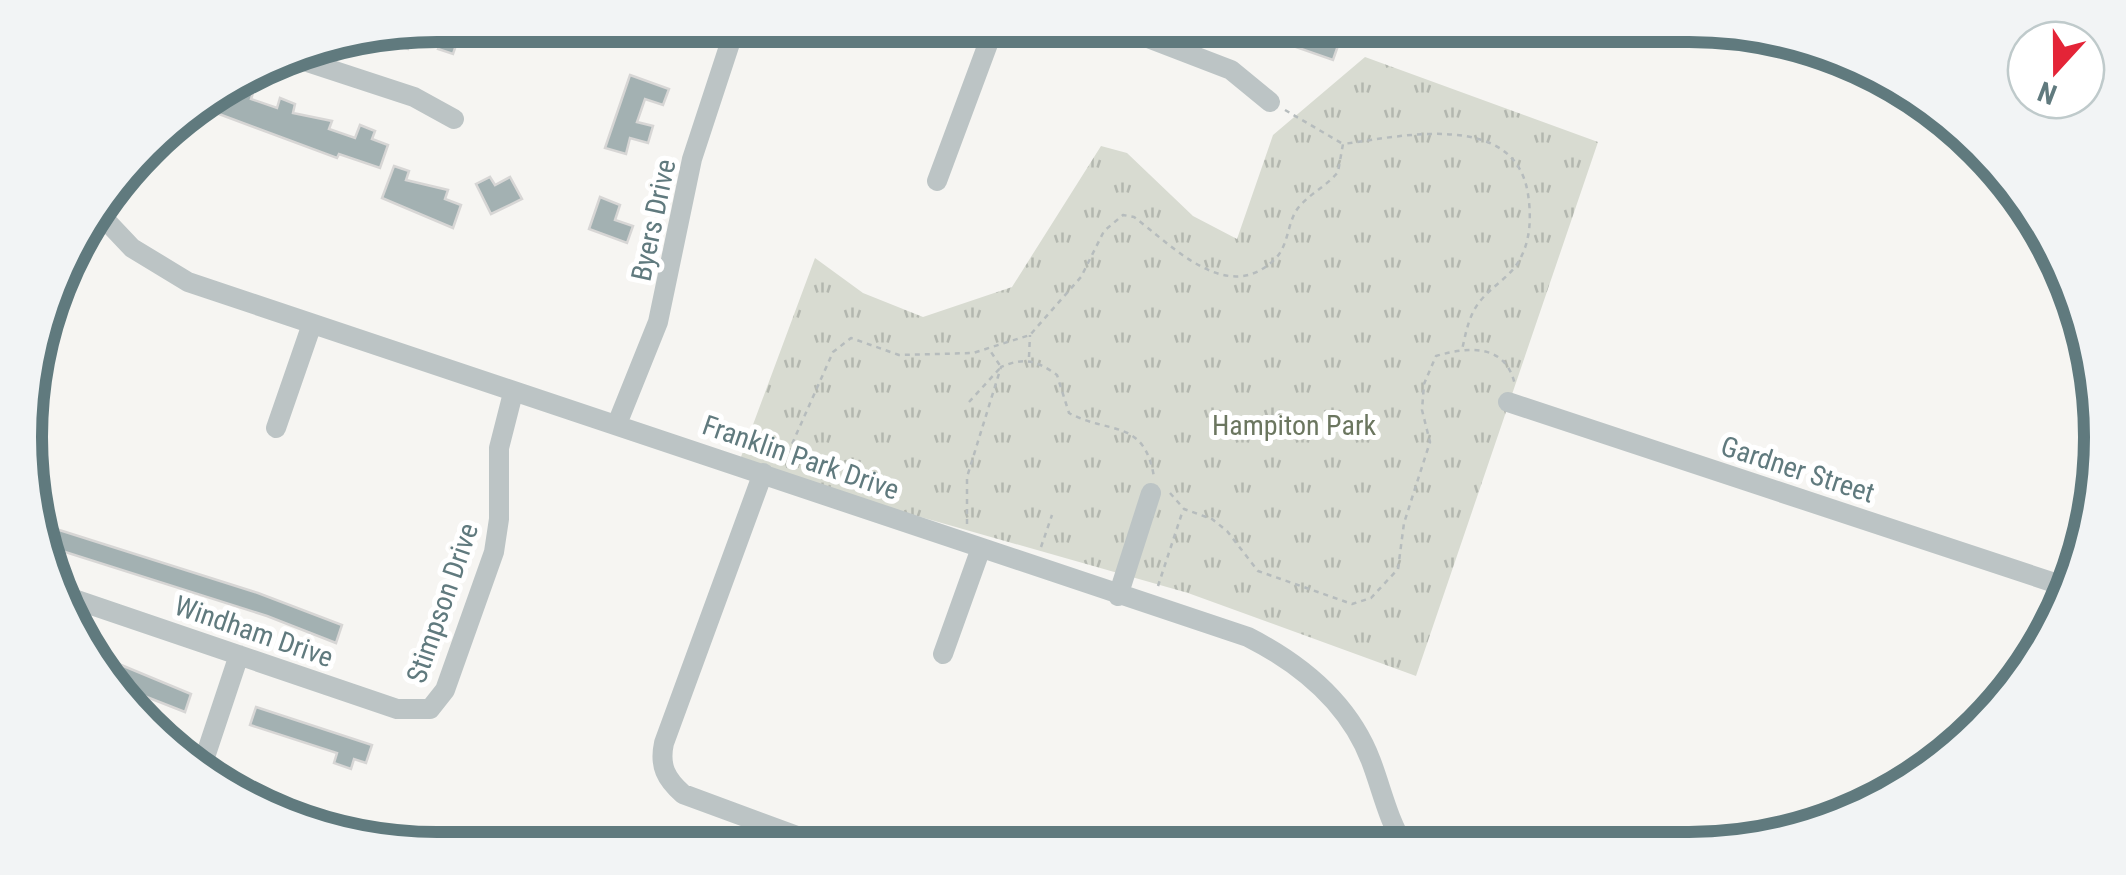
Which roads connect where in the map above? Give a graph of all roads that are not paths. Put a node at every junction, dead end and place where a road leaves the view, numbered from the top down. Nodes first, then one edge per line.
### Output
1 (730, 42) edge
2 (989, 42) edge
3 (1161, 42) edge
4 (311, 63) edge
5 (1270, 102) road end
6 (454, 119) dead end
7 (937, 181) dead end
8 (107, 221) edge
9 (312, 324) junction
10 (513, 393) junction
11 (1512, 404) road end
12 (617, 424) junction
13 (276, 428) dead end
14 (770, 475) junction
15 (1159, 489) road end
16 (971, 544) junction
17 (2055, 583) edge
18 (1118, 596) junction
19 (78, 600) edge
20 (944, 654) dead end
21 (239, 655) junction
22 (430, 709) joint
23 (205, 757) edge
24 (783, 832) edge
25 (1398, 832) edge

1 - 12 street, Byers Drive
2 - 7 street
3 - 5 street
4 - 6 street
8 - 9 street, Franklin Park Drive
9 - 10 street, Franklin Park Drive
9 - 13 street
10 - 12 street, Franklin Park Drive
10 - 22 street, Stimpson Drive
11 - 17 street, Gardner Street
12 - 14 street, Franklin Park Drive
14 - 16 street, Franklin Park Drive
14 - 24 street
15 - 18 street
16 - 18 street, Franklin Park Drive
16 - 20 street
18 - 25 street, Franklin Park Drive
19 - 21 street, Windham Drive
21 - 22 street, Windham Drive
21 - 23 street

